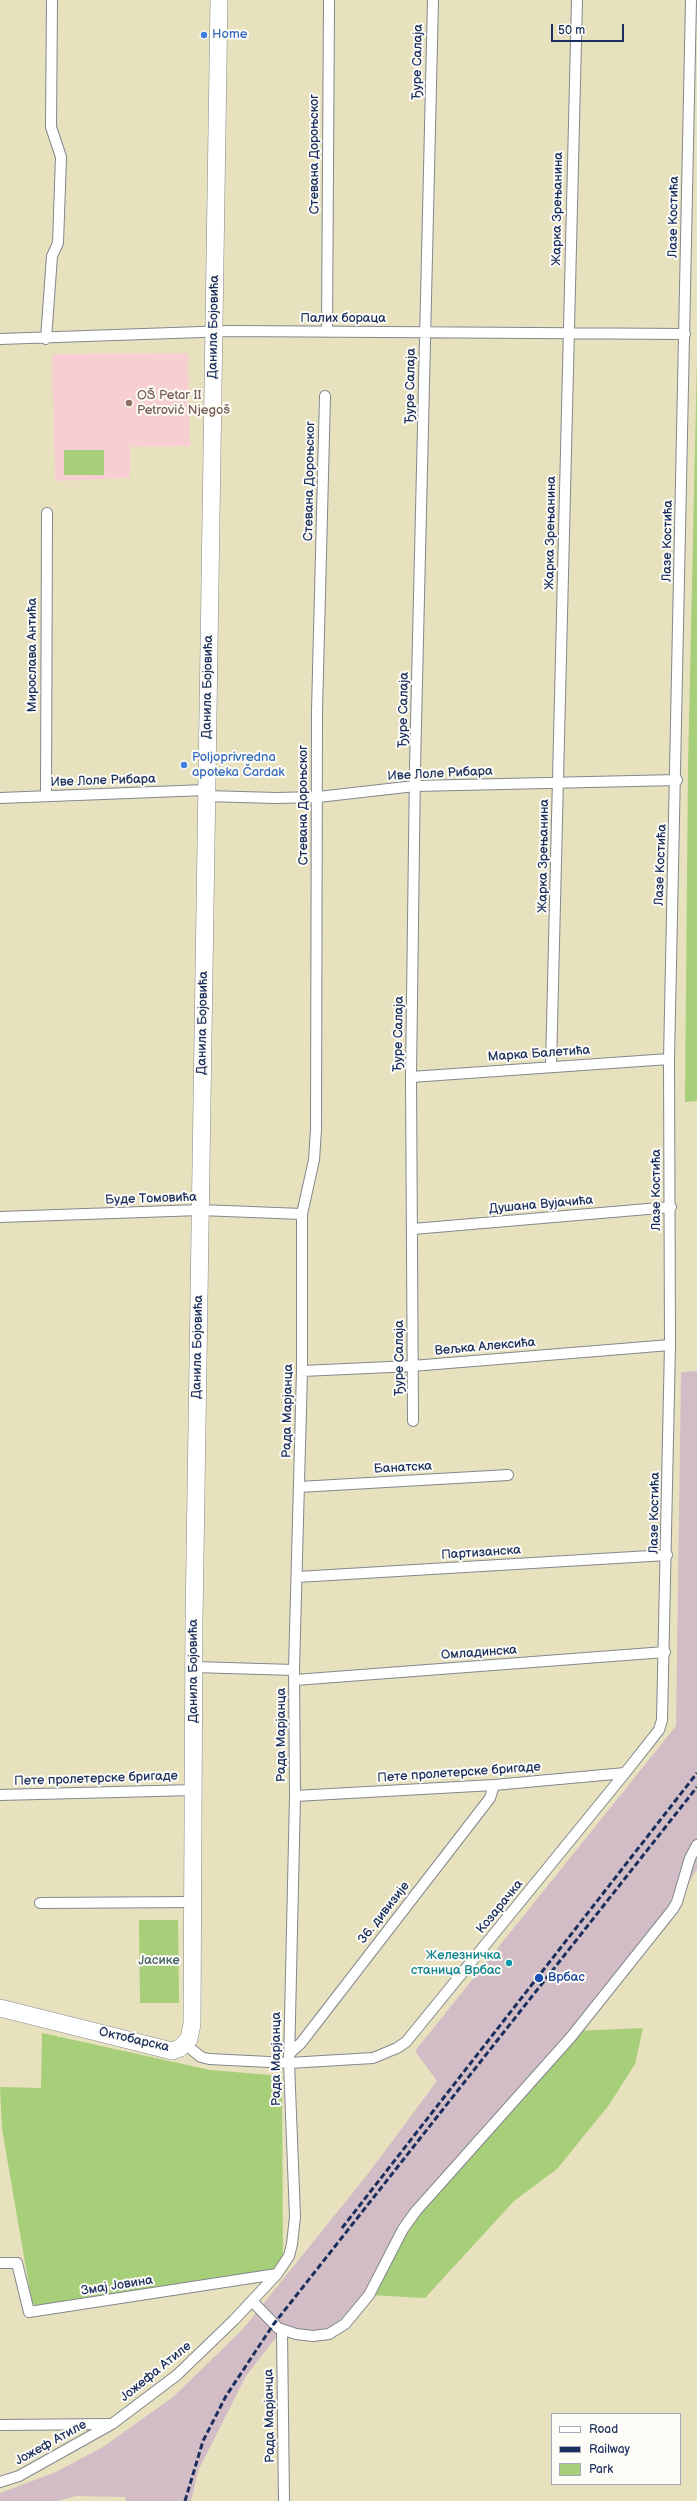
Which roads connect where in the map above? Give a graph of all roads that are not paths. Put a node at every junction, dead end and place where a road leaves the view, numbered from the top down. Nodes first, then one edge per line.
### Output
1 (52, 0) edge
2 (219, 0) edge
3 (329, 0) edge
4 (433, 0) edge
5 (577, 0) edge
6 (691, 0) edge
7 (213, 332) junction
8 (327, 332) junction
9 (425, 332) junction
10 (568, 332) junction
11 (685, 334) junction
12 (46, 338) junction
13 (0, 339) edge
14 (325, 396) dead end
15 (46, 513) dead end
16 (677, 780) junction
17 (558, 781) junction
18 (415, 786) junction
19 (206, 793) junction
20 (46, 796) junction
21 (318, 797) junction
22 (0, 798) edge
23 (669, 1059) junction
24 (551, 1066) junction
25 (411, 1078) junction
26 (671, 1206) junction
27 (200, 1210) junction
28 (302, 1214) junction
29 (0, 1217) edge
30 (413, 1229) junction
31 (670, 1345) junction
32 (412, 1366) junction
33 (302, 1371) junction
34 (413, 1421) dead end
35 (508, 1475) dead end
36 (299, 1487) junction
37 (667, 1555) junction
38 (297, 1577) junction
39 (665, 1652) junction
40 (194, 1667) junction
41 (295, 1675) junction
42 (659, 1730) joint
43 (625, 1773) junction
44 (494, 1785) junction
45 (194, 1790) junction
46 (0, 1795) edge
47 (295, 1796) junction
48 (697, 1845) edge
49 (40, 1902) dead end
50 (193, 1902) junction
51 (0, 2008) edge
52 (185, 2044) junction
53 (289, 2058) junction
54 (289, 2256) joint
55 (0, 2263) edge
56 (277, 2274) junction
57 (252, 2301) junction
58 (282, 2331) junction
59 (112, 2424) junction
60 (0, 2426) edge
61 (0, 2482) edge
62 (284, 2501) edge

1 - 12 street
2 - 7 main road, Данила Бојовића
3 - 8 street, Стевана Дороњског
4 - 9 street, Ђуре Салаја
5 - 10 street, Жарка Зрењанина
6 - 11 street, Лазе Костића
7 - 8 street, Палих бораца
7 - 12 street, Палих бораца
7 - 19 main road, Данила Бојовића
8 - 9 street, Палих бораца
9 - 10 street, Палих бораца
9 - 18 street, Ђуре Салаја
10 - 11 street, Палих бораца
10 - 17 street, Жарка Зрењанина
11 - 16 street, Лазе Костића
12 - 13 street, Палих бораца
14 - 21 street, Стевана Дороњског
15 - 20 street, Мирослава Антића
16 - 17 street, Иве Лоле Рибара
16 - 23 street, Лазе Костића
17 - 18 street, Иве Лоле Рибара
17 - 24 street, Жарка Зрењанина
18 - 21 street, Иве Лоле Рибара
18 - 25 street, Ђуре Салаја
19 - 20 street, Иве Лоле Рибара
19 - 21 street, Иве Лоле Рибара
19 - 27 main road, Данила Бојовића
20 - 22 street, Иве Лоле Рибара
21 - 28 street, Стевана Дороњског
23 - 24 street, Марка Балетића
23 - 26 street, Лазе Костића
24 - 25 street, Марка Балетића
25 - 30 street, Ђуре Салаја
26 - 30 street, Душана Вујачића
26 - 31 street, Лазе Костића
27 - 28 street, Буде Томовића
27 - 29 street, Буде Томовића
27 - 40 main road, Данила Бојовића
28 - 33 street, Рада Марјанца
30 - 32 street, Ђуре Салаја
31 - 32 street, Вељка Алексића
31 - 37 street, Лазе Костића
32 - 33 street, Вељка Алексића
32 - 34 street, Ђуре Салаја
33 - 36 street, Рада Марјанца
35 - 36 street, Банатска
36 - 38 street, Рада Марјанца
37 - 38 street, Партизанска
37 - 39 street, Лазе Костића
38 - 41 street, Рада Марјанца
39 - 41 street, Омладинска
39 - 42 street, Лазе Костића
40 - 41 street, Омладинска
40 - 45 main road, Данила Бојовића
41 - 47 street, Рада Марјанца
42 - 43 street, Козарачка
43 - 44 street, Пете пролетерске бригаде
43 - 53 street, Козарачка
44 - 47 street, Пете пролетерске бригаде
44 - 53 street, 36. дивизије
45 - 46 street, Пете пролетерске бригаде
45 - 50 main road, Данила Бојовића
47 - 53 street, Рада Марјанца
48 - 58 street
49 - 50 street
50 - 52 main road, Данила Бојовића
51 - 52 main road, Октобарска
52 - 53 street, Октобарска
53 - 54 street, Рада Марјанца
54 - 56 street, Јожефа Атиле
55 - 56 street, Змај Јовина
56 - 57 street, Јожефа Атиле
57 - 58 street
57 - 59 street, Јожефа Атиле
58 - 62 street, Рада Марјанца
59 - 60 street
59 - 61 street, Јожеф Атиле

